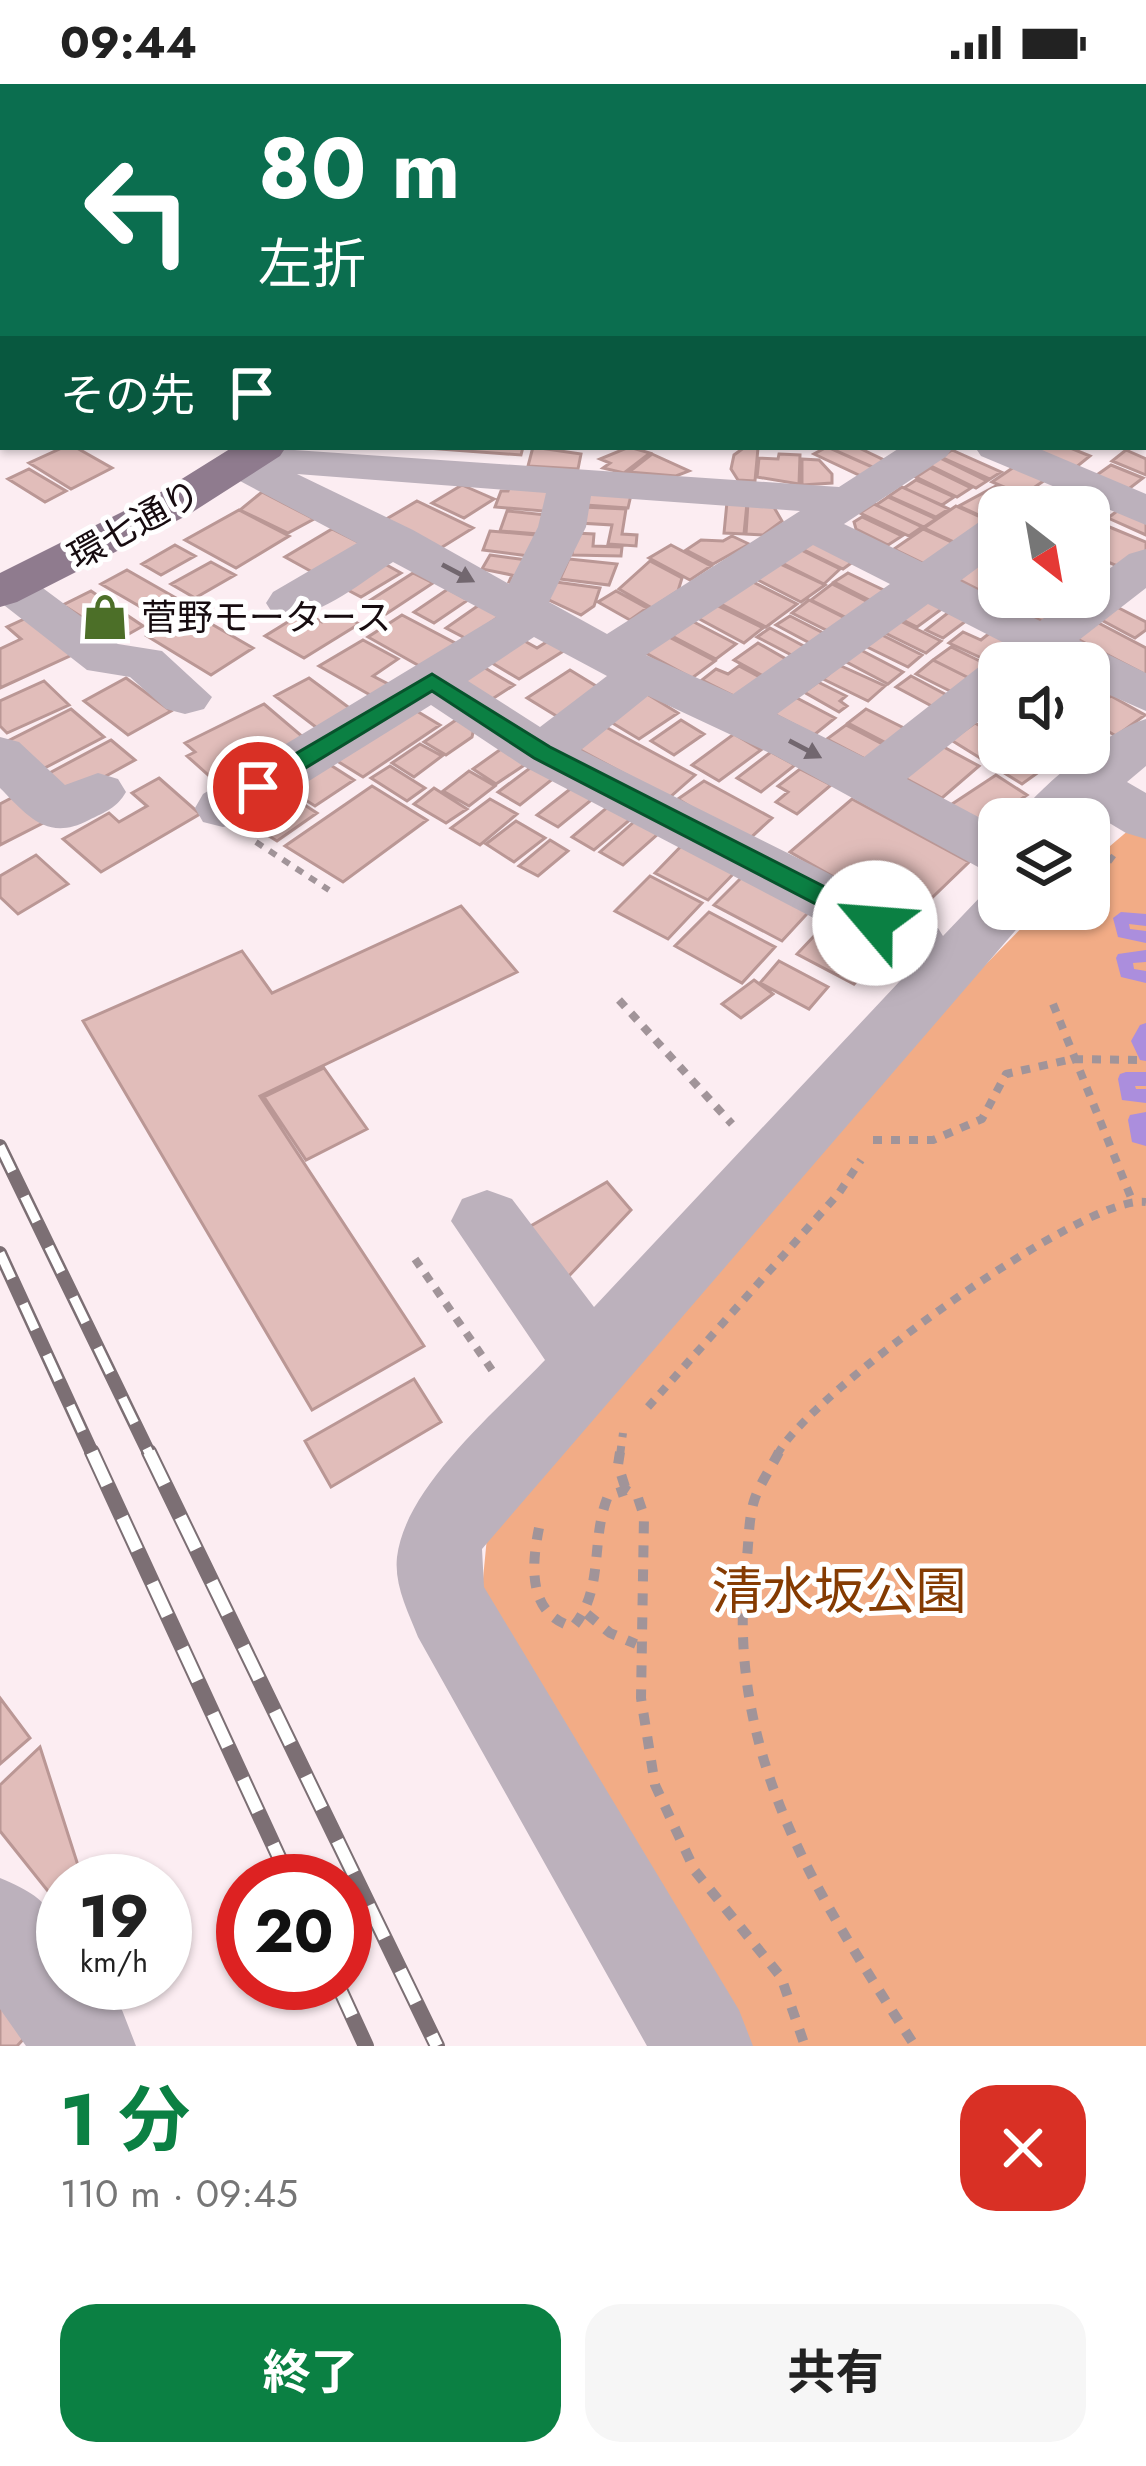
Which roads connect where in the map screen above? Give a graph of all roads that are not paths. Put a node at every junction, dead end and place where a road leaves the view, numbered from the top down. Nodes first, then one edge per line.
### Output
1 (664, 450) edge
2 (926, 450) edge
3 (1004, 450) edge
4 (1109, 450) edge
5 (240, 454) edge
6 (716, 469) edge
7 (1069, 478) junction
8 (571, 480) junction
9 (1058, 486) edge
10 (1146, 512) edge
11 (829, 513) junction
12 (396, 540) junction
13 (978, 546) edge
14 (1146, 564) edge
15 (4, 579) edge
16 (928, 584) junction
17 (291, 603) dead end
18 (529, 610) junction
19 (1029, 642) edge
20 (1075, 642) edge
21 (627, 664) junction
22 (1110, 680) edge
23 (432, 681) junction
24 (1146, 694) edge
25 (978, 695) edge
26 (185, 698) dead end
27 (737, 717) junction
28 (1146, 737) edge
29 (542, 753) junction
30 (0, 755) edge
31 (867, 783) junction
32 (98, 792) dead end
33 (1107, 798) edge
34 (223, 808) road end
35 (978, 842) edge
36 (978, 883) edge
37 (1018, 930) edge
38 (916, 944) junction
39 (807, 1069) dead end
40 (488, 1221) dead end
41 (608, 1398) junction
42 (0, 1926) edge
43 (86, 2046) edge
44 (703, 2046) edge

1 - 6 street
2 - 11 street
3 - 7 street
4 - 7 street
5 - 8 street
5 - 12 street
5 - 15 main road, 環七通り
6 - 8 street
6 - 11 street
7 - 9 street
7 - 10 street
8 - 18 street
11 - 16 street
11 - 21 street
12 - 17 street
12 -> 18 street
13 - 16 street
14 - 20 street
15 - 26 street
16 - 19 street
16 - 27 street
18 - 21 street
18 - 23 street
21 - 27 street
21 - 29 street
22 - 24 street
23 - 29 street
23 - 34 street
25 - 31 street
27 -> 31 street
28 - 33 street
29 - 38 street
30 - 32 street
31 - 35 street
36 - 38 street
37 - 41 street
38 - 39 street
40 - 41 street
41 - 44 street
42 - 43 street

